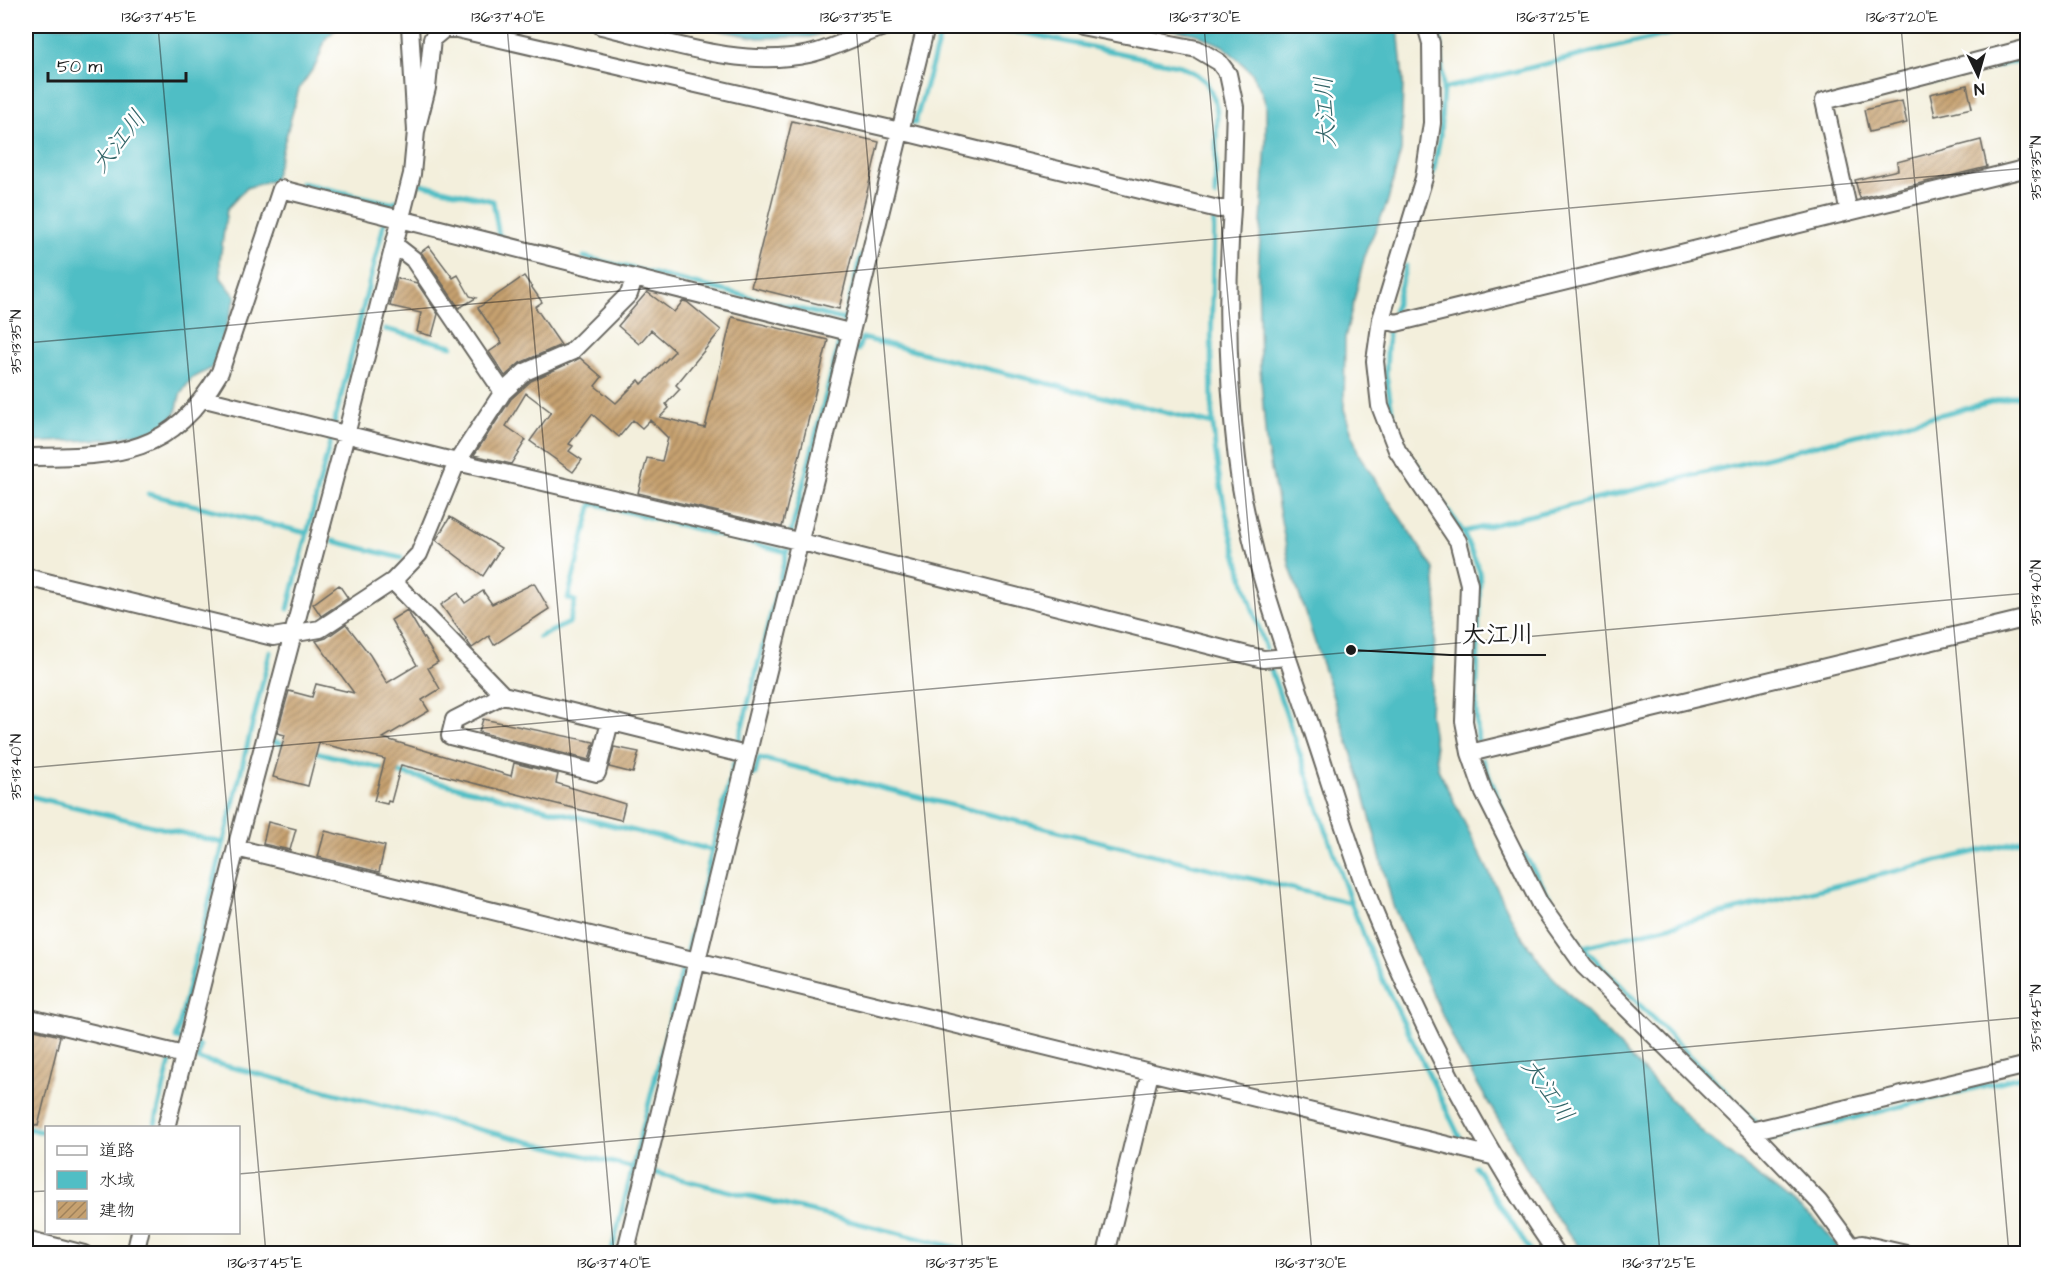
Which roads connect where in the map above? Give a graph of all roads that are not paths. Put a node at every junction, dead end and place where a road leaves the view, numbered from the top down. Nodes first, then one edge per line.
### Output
1 (410, 26) edge
2 (601, 26) edge
3 (887, 26) edge
4 (926, 26) edge
5 (1081, 26) edge
6 (1426, 26) edge
7 (432, 32) edge
8 (2028, 48) edge
9 (416, 131) junction
10 (900, 131) junction
11 (2028, 168) edge
12 (1232, 208) junction
13 (1848, 212) junction
14 (401, 219) junction
15 (395, 245) junction
16 (633, 279) junction
17 (1381, 319) junction
18 (849, 332) junction
19 (503, 392) junction
20 (205, 399) junction
21 (346, 435) junction
22 (26, 458) edge
23 (457, 462) junction
24 (798, 541) junction
25 (26, 577) edge
26 (393, 581) junction
27 (2028, 618) edge
28 (292, 634) junction
29 (1287, 657) junction
30 (503, 695) junction
31 (610, 722) junction
32 (1470, 753) junction
33 (746, 755) junction
34 (236, 849) junction
35 (698, 963) junction
36 (26, 1017) edge
37 (184, 1055) junction
38 (2028, 1065) edge
39 (1150, 1073) junction
40 (166, 1126) edge
41 (1750, 1131) junction
42 (1492, 1156) junction
43 (140, 1234) edge
44 (26, 1239) edge
45 (1853, 1250) edge
46 (84, 1254) edge
47 (135, 1254) edge
48 (625, 1254) edge
49 (1106, 1254) edge
50 (1557, 1254) edge
51 (1906, 1254) edge

1 - 9 street
2 - 3 street
4 - 10 street
5 - 12 street
6 - 17 street
7 - 9 street
7 - 10 street
8 - 13 street
9 - 14 street
10 - 12 street
10 - 18 street
11 - 13 street
12 - 29 street
13 - 17 street
14 - 15 street
14 - 16 street
14 - 20 street
15 - 19 street
15 - 21 street
16 - 18 street
16 - 19 street
17 - 32 street
18 - 24 street
19 - 23 street
20 - 21 street
20 - 22 street
21 - 23 street
21 - 28 street
23 - 24 street
23 - 26 street
24 - 29 street
24 - 33 street
25 - 28 street
26 - 28 street
26 - 30 street
27 - 32 street
28 - 34 street
29 - 42 street
30 - 31 street
30 - 31 street
31 - 33 street
32 - 41 street
33 - 35 street
34 - 35 street
34 - 37 street
35 - 39 street
35 - 48 street
36 - 37 street
37 - 40 street
38 - 41 street
39 - 42 street
39 - 49 street
41 - 45 street
42 - 50 street
43 - 47 street
44 - 46 street
45 - 51 street

